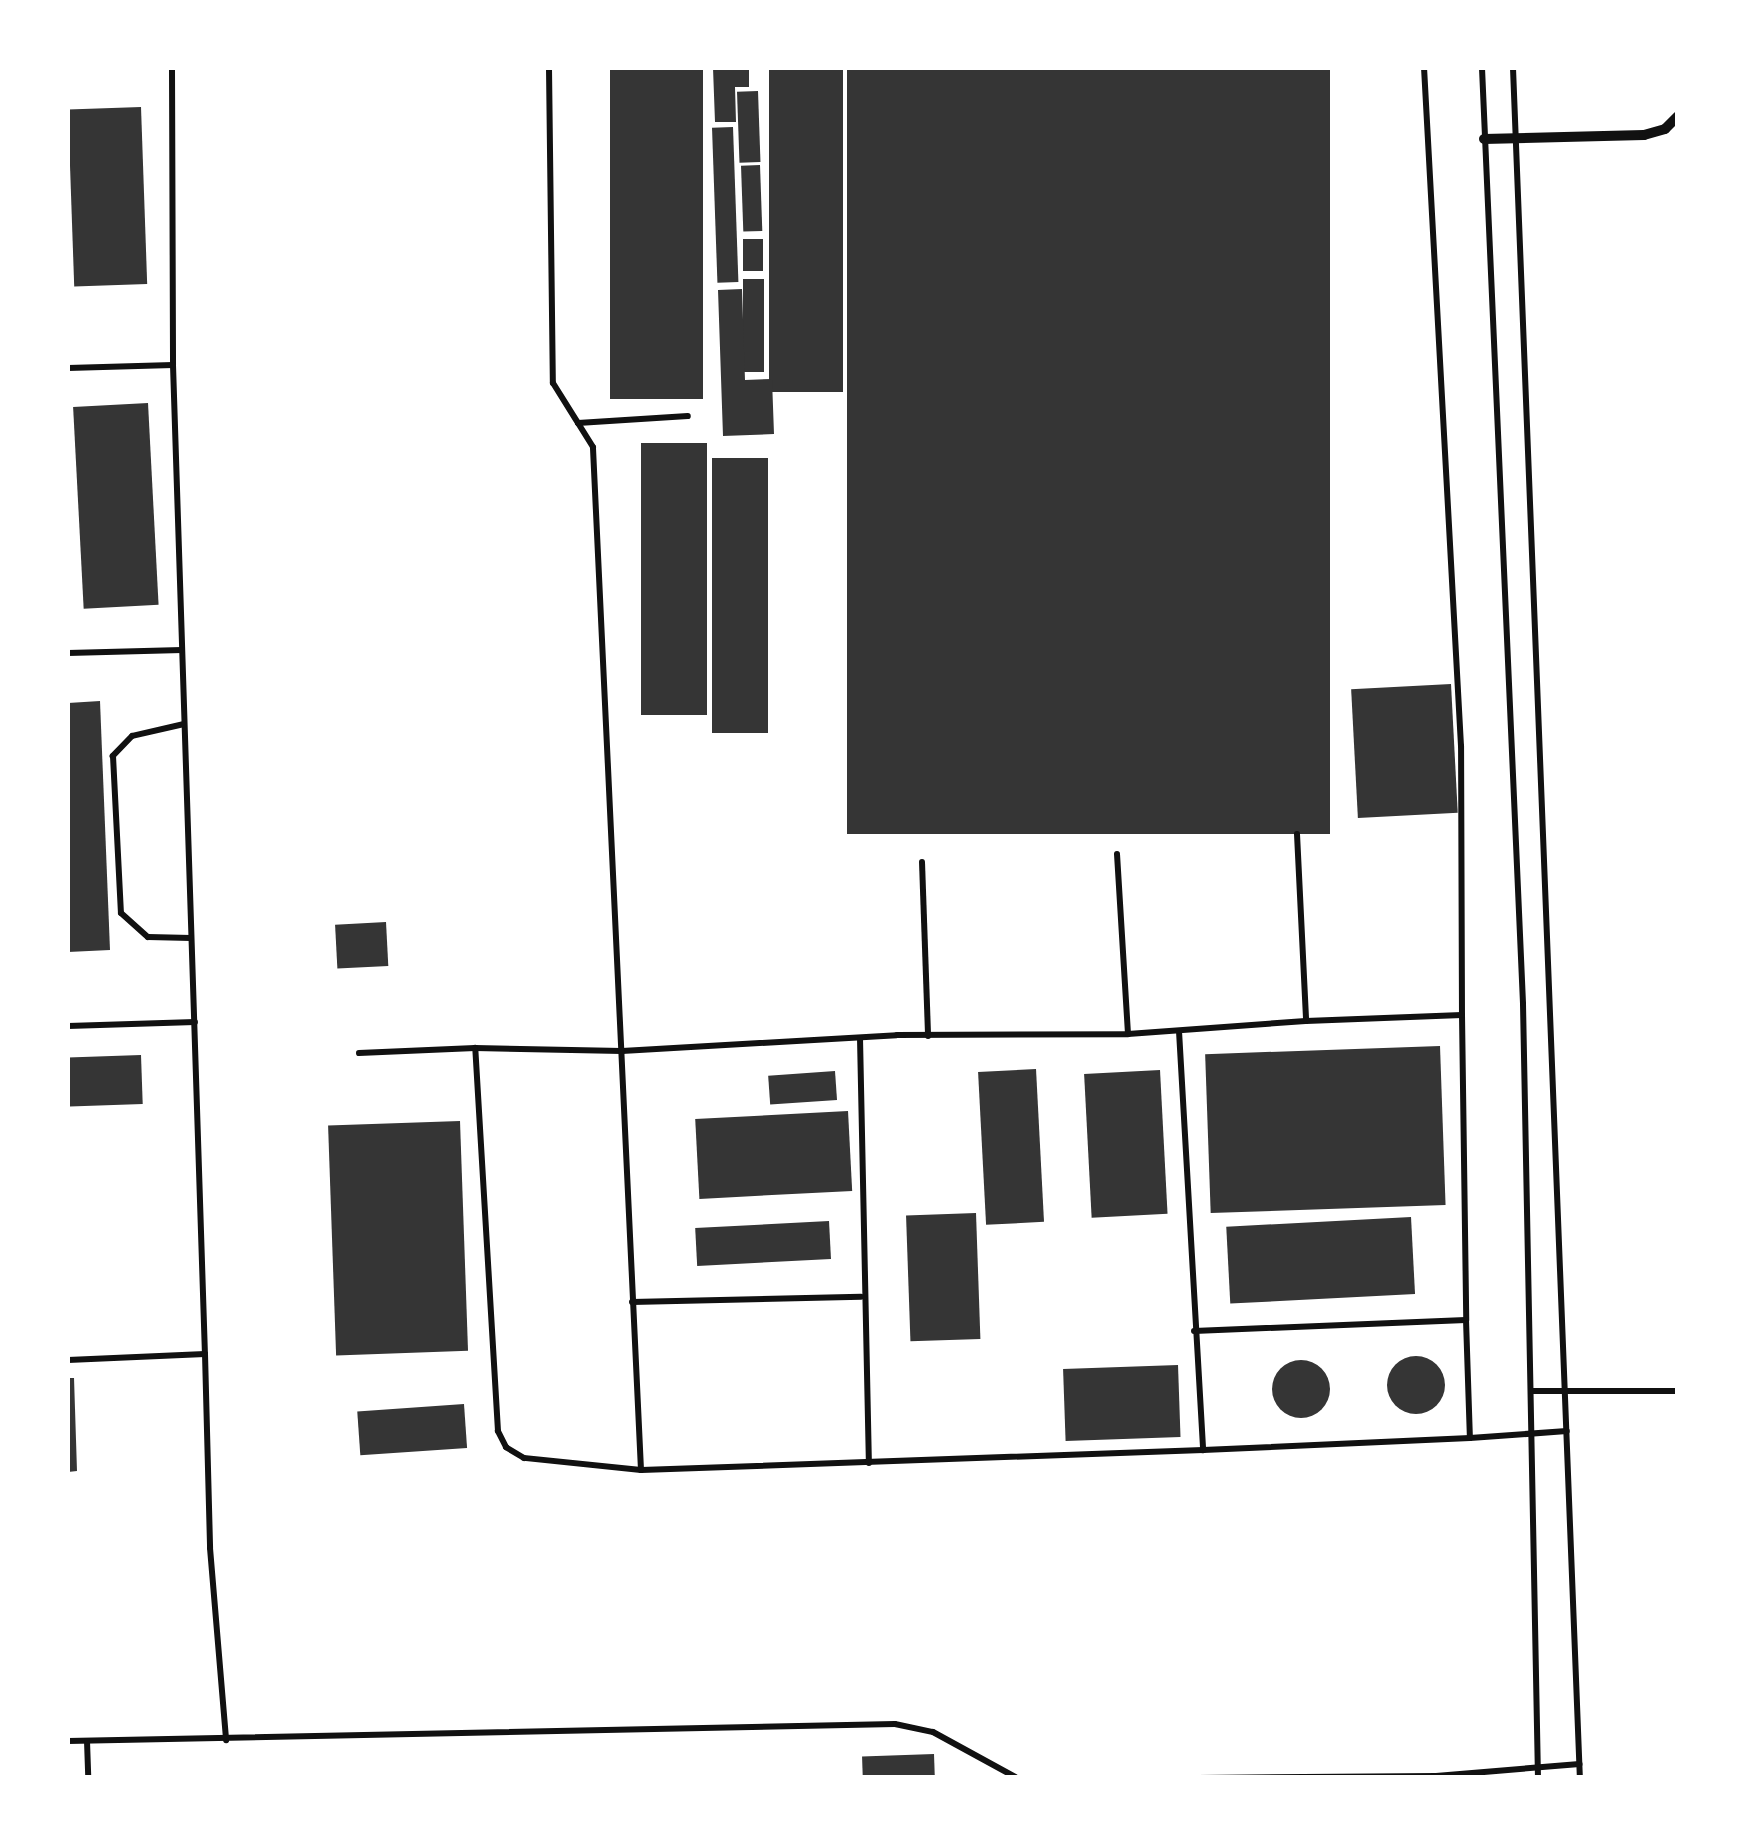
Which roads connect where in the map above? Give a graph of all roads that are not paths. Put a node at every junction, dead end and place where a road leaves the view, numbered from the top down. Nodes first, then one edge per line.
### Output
1 (172, 68) edge
2 (549, 68) edge
3 (1424, 68) edge
4 (1482, 68) edge
5 (1513, 68) edge
6 (1678, 116) edge
7 (1664, 130) junction
8 (1678, 130) edge
9 (1515, 138) junction
10 (1484, 139) junction
11 (173, 365) junction
12 (68, 368) edge
13 (688, 416) dead end
14 (578, 423) junction
15 (182, 650) junction
16 (68, 653) edge
17 (184, 724) junction
18 (1297, 834) dead end
19 (1117, 854) dead end
20 (922, 862) dead end
21 (191, 938) junction
22 (1462, 1015) junction
23 (1306, 1021) junction
24 (195, 1022) junction
25 (68, 1026) edge
26 (1179, 1031) junction
27 (1128, 1034) junction
28 (928, 1036) junction
29 (860, 1038) junction
30 (475, 1048) junction
31 (622, 1051) junction
32 (359, 1053) dead end
33 (861, 1297) junction
34 (632, 1302) junction
35 (1466, 1320) junction
36 (1194, 1331) junction
37 (205, 1354) junction
38 (68, 1360) edge
39 (1564, 1390) junction
40 (1531, 1391) junction
41 (1678, 1391) edge
42 (1532, 1430) junction
43 (1567, 1430) junction
44 (1470, 1438) junction
45 (1203, 1450) junction
46 (868, 1462) junction
47 (641, 1470) junction
48 (226, 1740) junction
49 (87, 1741) junction
50 (68, 1742) edge
51 (1580, 1764) junction
52 (1538, 1768) junction
53 (88, 1778) edge
54 (1016, 1778) edge
55 (1198, 1778) edge
56 (1538, 1778) edge
57 (1580, 1778) edge

1 - 11 lane
2 - 14 lane
3 - 22 lane
4 - 10 lane
5 - 9 lane
6 - 7 street
7 - 8 lane
7 - 9 street
9 - 10 street
9 - 39 lane
10 - 40 lane
11 - 12 lane
11 - 15 lane
13 - 14 lane
14 - 31 lane
15 - 16 lane
15 - 17 lane
17 - 21 lane
17 - 21 lane
18 - 23 lane
19 - 27 lane
20 - 28 lane
21 - 24 lane
22 - 23 lane
22 - 35 lane
23 - 26 lane
24 - 25 lane
24 - 37 lane
26 - 27 lane
26 - 36 lane
27 - 28 lane
28 - 29 lane
29 - 31 lane
29 - 33 lane
30 - 31 lane
30 - 32 lane
30 - 47 lane
31 - 34 lane
33 - 34 lane
33 - 46 lane
34 - 47 lane
35 - 36 lane
35 - 44 lane
36 - 45 lane
37 - 38 lane
37 - 48 lane
39 - 40 lane
39 - 41 lane
39 - 43 lane
40 - 42 lane
42 - 43 lane
42 - 44 lane
42 - 52 lane
43 - 51 lane
44 - 45 lane
45 - 46 lane
46 - 47 lane
48 - 49 lane
48 - 54 lane
49 - 50 lane
49 - 53 lane
51 - 52 lane
51 - 57 lane
52 - 55 lane
52 - 56 lane

